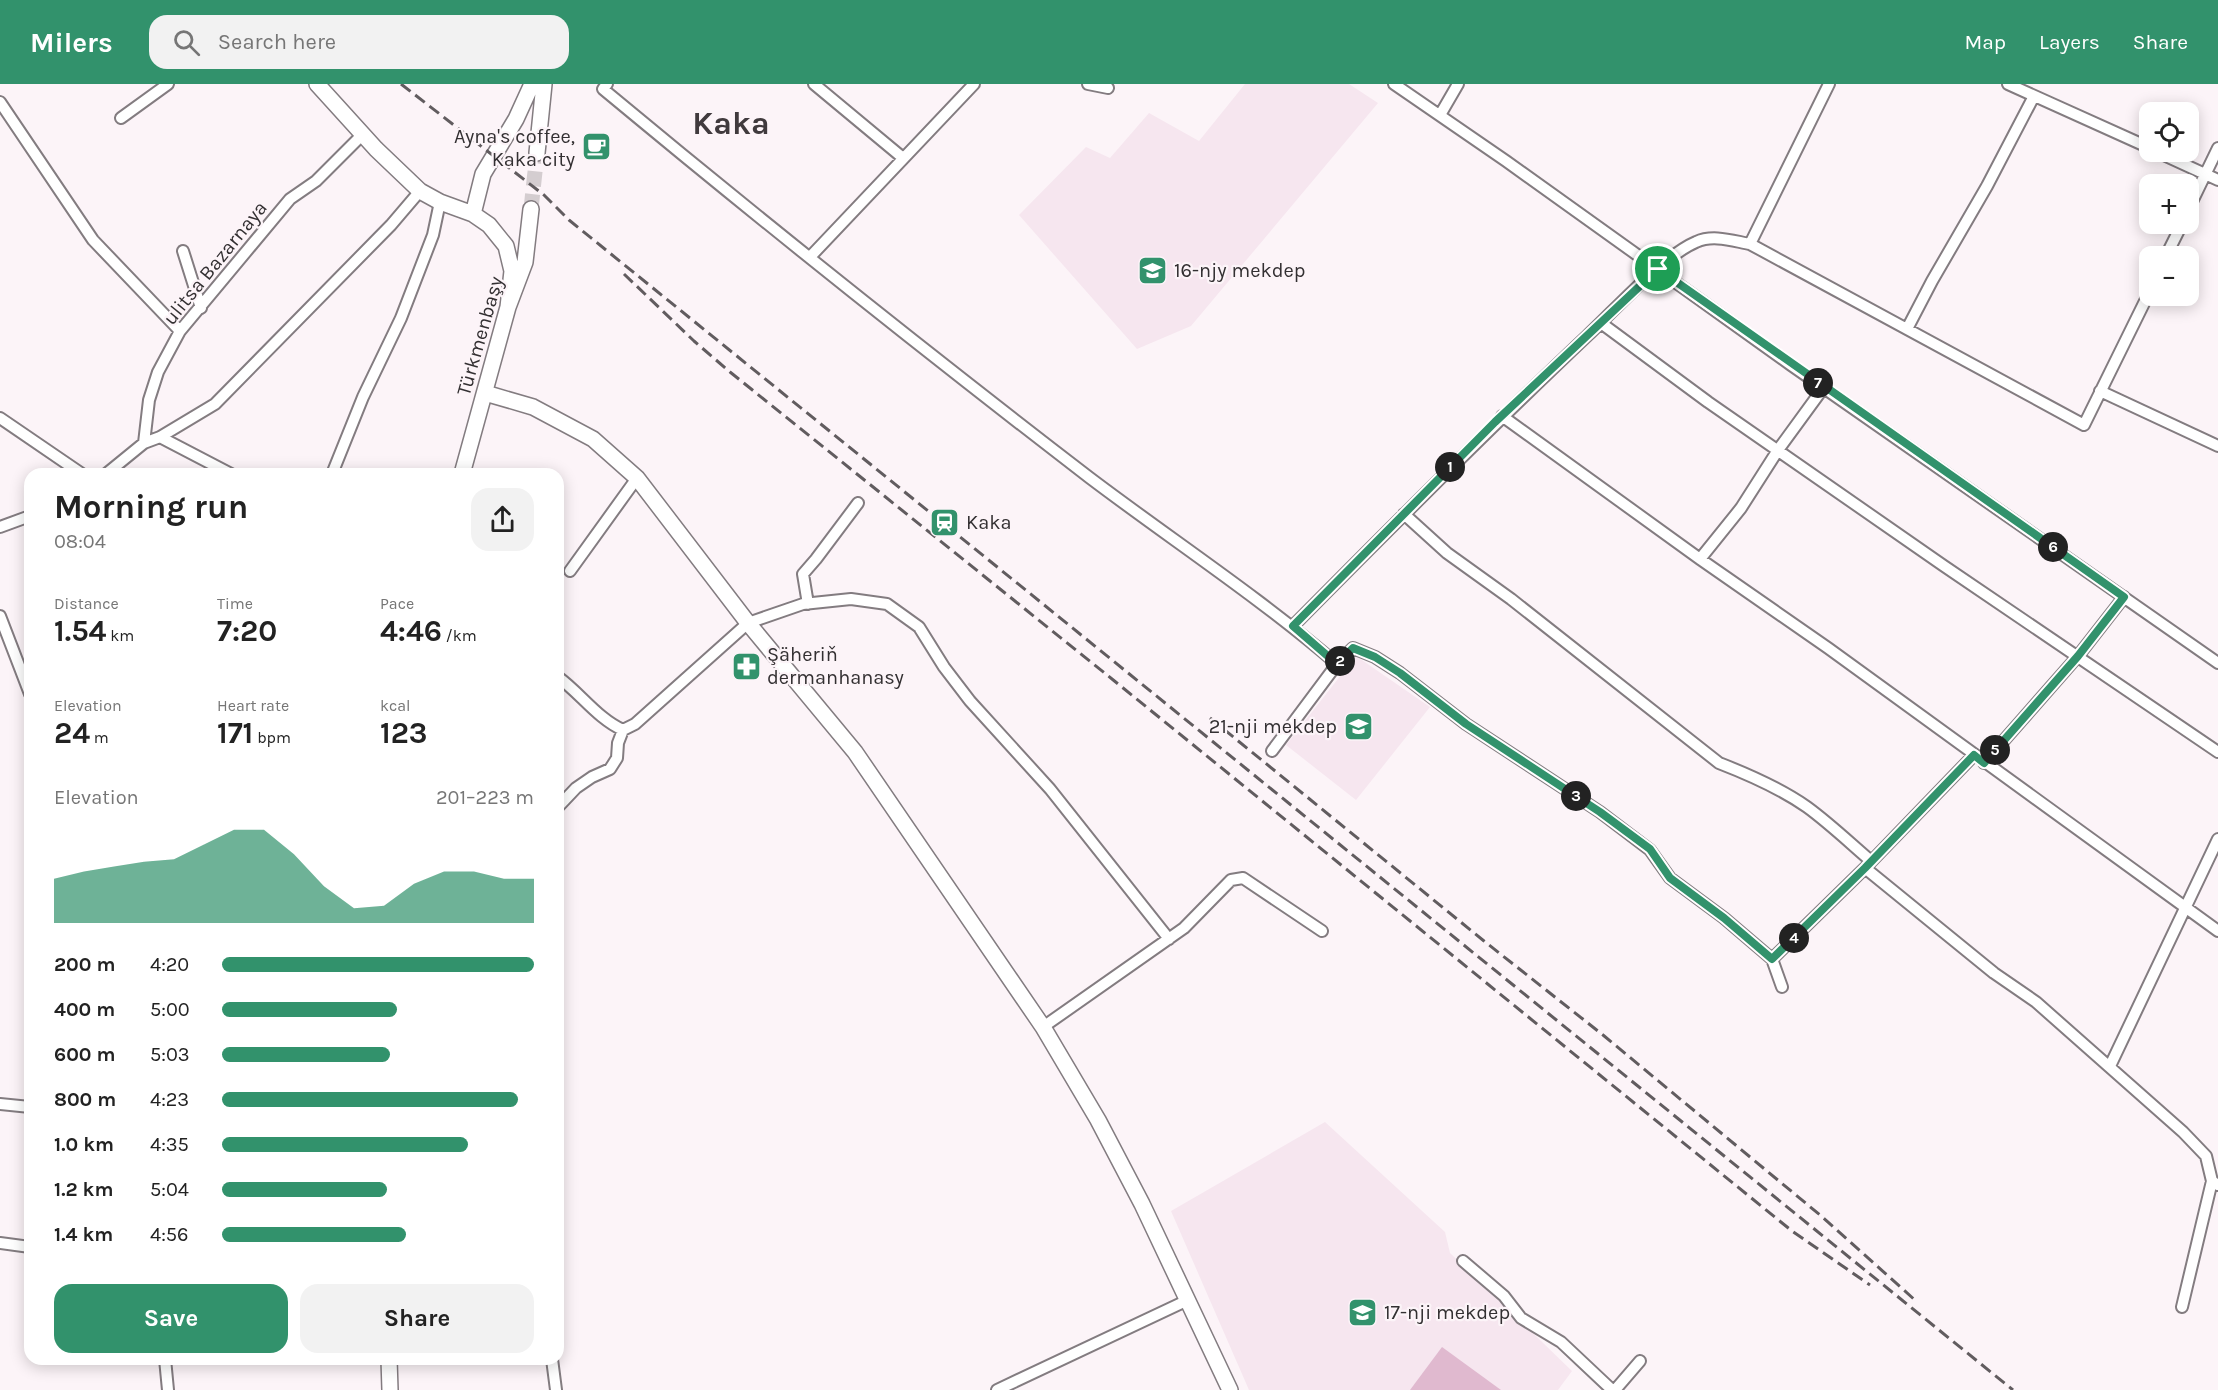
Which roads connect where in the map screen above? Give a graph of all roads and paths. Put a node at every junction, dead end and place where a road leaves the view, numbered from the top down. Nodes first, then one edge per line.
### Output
1 (168, 84) edge
2 (317, 84) edge
3 (532, 84) edge
4 (544, 84) edge
5 (607, 84) edge
6 (814, 84) edge
7 (974, 84) edge
8 (1088, 84) edge
9 (1394, 84) edge
10 (1458, 84) edge
11 (1829, 84) edge
12 (2008, 84) edge
13 (1108, 88) dead end
14 (2034, 96) junction
15 (0, 102) edge
16 (1440, 115) junction
17 (121, 118) dead end
18 (363, 135) junction
19 (2139, 143) edge
20 (2218, 148) edge
21 (537, 153) tunnel mouth
22 (903, 158) junction
23 (2179, 162) edge
24 (2206, 174) junction
25 (2218, 180) edge
26 (2199, 188) edge
27 (420, 191) junction
28 (440, 202) junction
29 (531, 209) tunnel mouth
30 (473, 214) junction
31 (1750, 244) junction
32 (183, 251) dead end
33 (810, 257) junction
34 (1658, 269) junction
35 (2142, 306) edge
36 (508, 307) junction
37 (201, 308) junction
38 (1600, 323) junction
39 (1907, 329) junction
40 (180, 331) junction
41 (1824, 387) junction
42 (2100, 391) junction
43 (485, 393) junction
44 (1502, 416) junction
45 (0, 418) edge
46 (160, 437) junction
47 (144, 443) junction
48 (2218, 446) edge
49 (1778, 450) junction
50 (73, 468) edge
51 (116, 468) edge
52 (219, 468) edge
53 (334, 468) edge
54 (464, 468) edge
55 (637, 478) junction
56 (858, 503) dead end
57 (1404, 514) junction
58 (24, 518) edge
59 (0, 527) edge
60 (1700, 559) junction
61 (570, 571) dead end
62 (2124, 597) junction
63 (808, 604) junction
64 (0, 616) edge
65 (748, 623) junction
66 (1293, 626) junction
67 (2078, 656) junction
68 (2218, 663) edge
69 (1337, 664) junction
70 (24, 678) edge
71 (564, 681) edge
72 (623, 730) junction
73 (1272, 751) dead end
74 (2218, 752) edge
75 (1974, 755) junction
76 (1984, 763) junction
77 (564, 801) edge
78 (2218, 838) edge
79 (1868, 864) junction
80 (2185, 909) junction
81 (1322, 931) dead end
82 (2218, 931) edge
83 (1168, 939) junction
84 (1772, 959) junction
85 (1782, 987) dead end
86 (1043, 1027) junction
87 (2110, 1066) junction
88 (0, 1104) edge
89 (24, 1106) edge
90 (2215, 1183) edge
91 (0, 1243) edge
92 (24, 1246) edge
93 (1463, 1261) dead end
94 (1188, 1300) junction
95 (2182, 1307) dead end
96 (1640, 1361) dead end
97 (166, 1365) edge
98 (389, 1365) edge
99 (553, 1365) edge
100 (168, 1390) edge
101 (390, 1390) edge
102 (556, 1390) edge
103 (997, 1390) edge
104 (1230, 1390) edge
105 (1614, 1390) edge

1 - 17 street
2 - 18 street
3 - 30 street
4 - 21 street
5 - 33 street
6 - 22 street
7 - 22 street
8 - 13 street
9 - 16 street
10 - 16 street
11 - 31 street
12 - 14 street
14 - 19 street
14 - 39 street
15 - 40 street
16 - 34 street
18 - 27 street
18 - 37 street, ulitsa Bazarnaya
20 - 24 street
22 - 33 street
23 - 24 street
24 - 25 street
24 - 26 street
27 - 28 street
27 - 46 street
28 - 30 street
28 - 53 street
29 - 36 street, Türkmenbaşy
30 - 36 street
31 - 34 street
31 - 39 street
32 - 37 street
33 - 66 street
34 - 38 street
34 - 41 street
35 - 42 street
36 - 43 street, Türkmenbaşy
37 - 40 street, ulitsa Bazarnaya
38 - 44 street
38 - 49 street
39 - 42 street
40 - 47 street, ulitsa Bazarnaya
41 - 49 street
41 - 62 street
42 - 48 street
43 - 54 street, Türkmenbaşy
43 - 55 street
44 - 57 street
44 - 60 street
45 - 50 street
46 - 47 street
46 - 52 street
47 - 51 street
49 - 60 street
49 - 67 street
55 - 61 street
55 - 65 street
56 - 63 street
57 - 66 street
57 - 79 street
58 - 59 street
60 - 75 street
62 - 67 street
62 - 68 street
63 - 65 street
63 - 83 street
64 - 70 street
65 - 72 street
65 - 86 street
66 - 69 street
67 - 74 street
67 - 76 street
69 - 73 street
69 - 84 street
71 - 72 street
72 - 77 street
75 - 76 street
75 - 79 street
76 - 80 street
78 - 80 street
79 - 84 street
79 - 87 street
80 - 82 street
80 - 87 street
81 - 83 street
83 - 86 street
84 - 85 street
86 - 94 street
87 - 90 street
88 - 89 street
90 - 95 street
91 - 92 street
93 - 105 street
94 - 103 street
94 - 104 street
96 - 105 street
97 - 100 street
98 - 101 street
99 - 102 street

